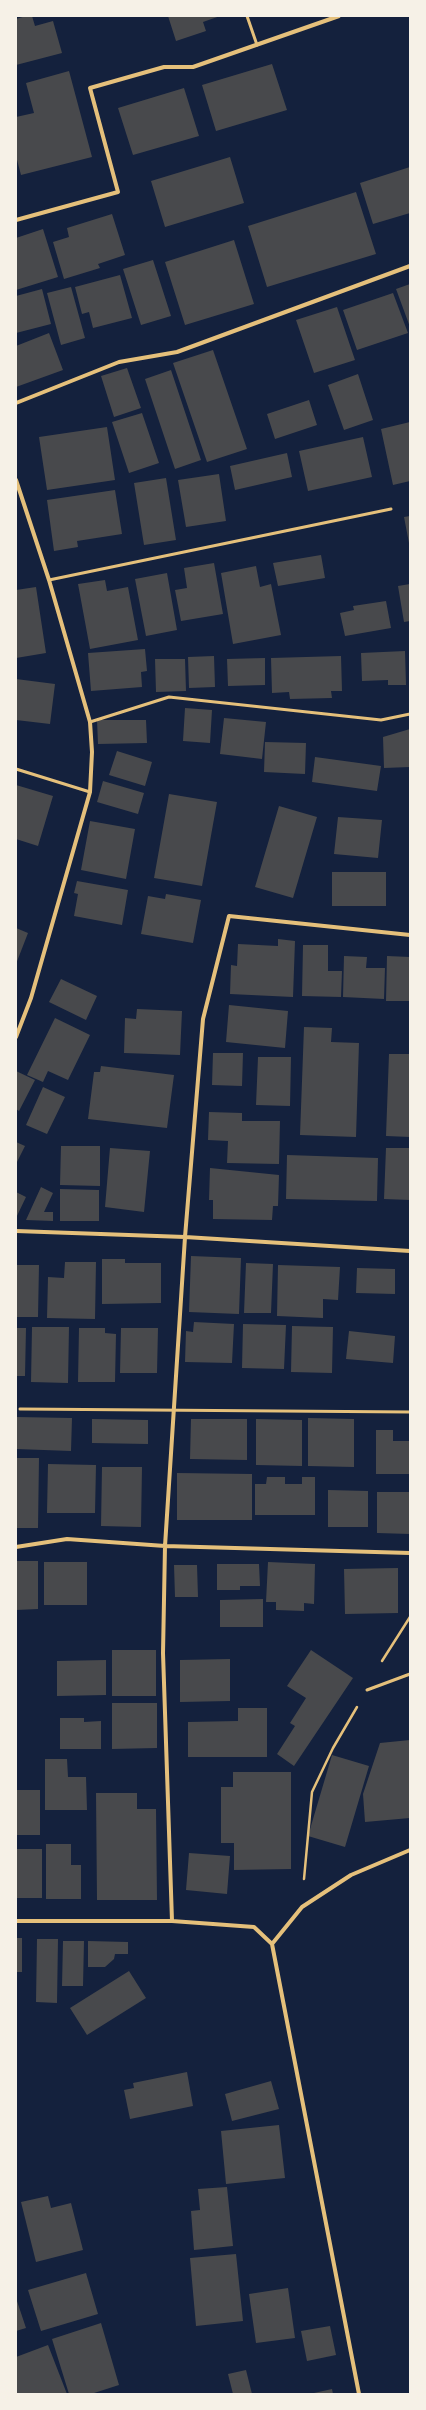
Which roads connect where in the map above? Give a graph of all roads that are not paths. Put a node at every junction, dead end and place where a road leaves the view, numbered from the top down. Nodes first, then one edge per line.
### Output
1 (247, 16) edge
2 (339, 16) edge
3 (257, 45) junction
4 (16, 220) edge
5 (410, 266) edge
6 (16, 403) edge
7 (16, 480) edge
8 (391, 509) dead end
9 (49, 580) junction
10 (410, 714) edge
11 (90, 722) junction
12 (16, 769) edge
13 (90, 792) junction
14 (410, 935) edge
15 (16, 1037) edge
16 (16, 1231) edge
17 (185, 1237) junction
18 (410, 1251) edge
19 (20, 1409) dead end
20 (174, 1410) junction
21 (410, 1412) edge
22 (165, 1546) junction
23 (16, 1547) edge
24 (410, 1553) edge
25 (410, 1674) edge
26 (367, 1690) road end
27 (410, 1850) edge
28 (16, 1921) edge
29 (172, 1921) junction
30 (272, 1944) junction
31 (359, 2394) edge

1 - 3 lane
2 - 3 street
3 - 4 street
5 - 6 street
7 - 9 street
8 - 9 lane
9 - 11 street
10 - 11 lane
11 - 13 street
12 - 13 lane
13 - 15 street
14 - 17 street
16 - 17 street
17 - 18 street
17 - 20 street
19 - 20 lane
20 - 21 lane
20 - 22 street
22 - 23 street
22 - 24 street
22 - 29 street
25 - 26 lane
27 - 30 street
28 - 29 street
29 - 30 street
30 - 31 street

